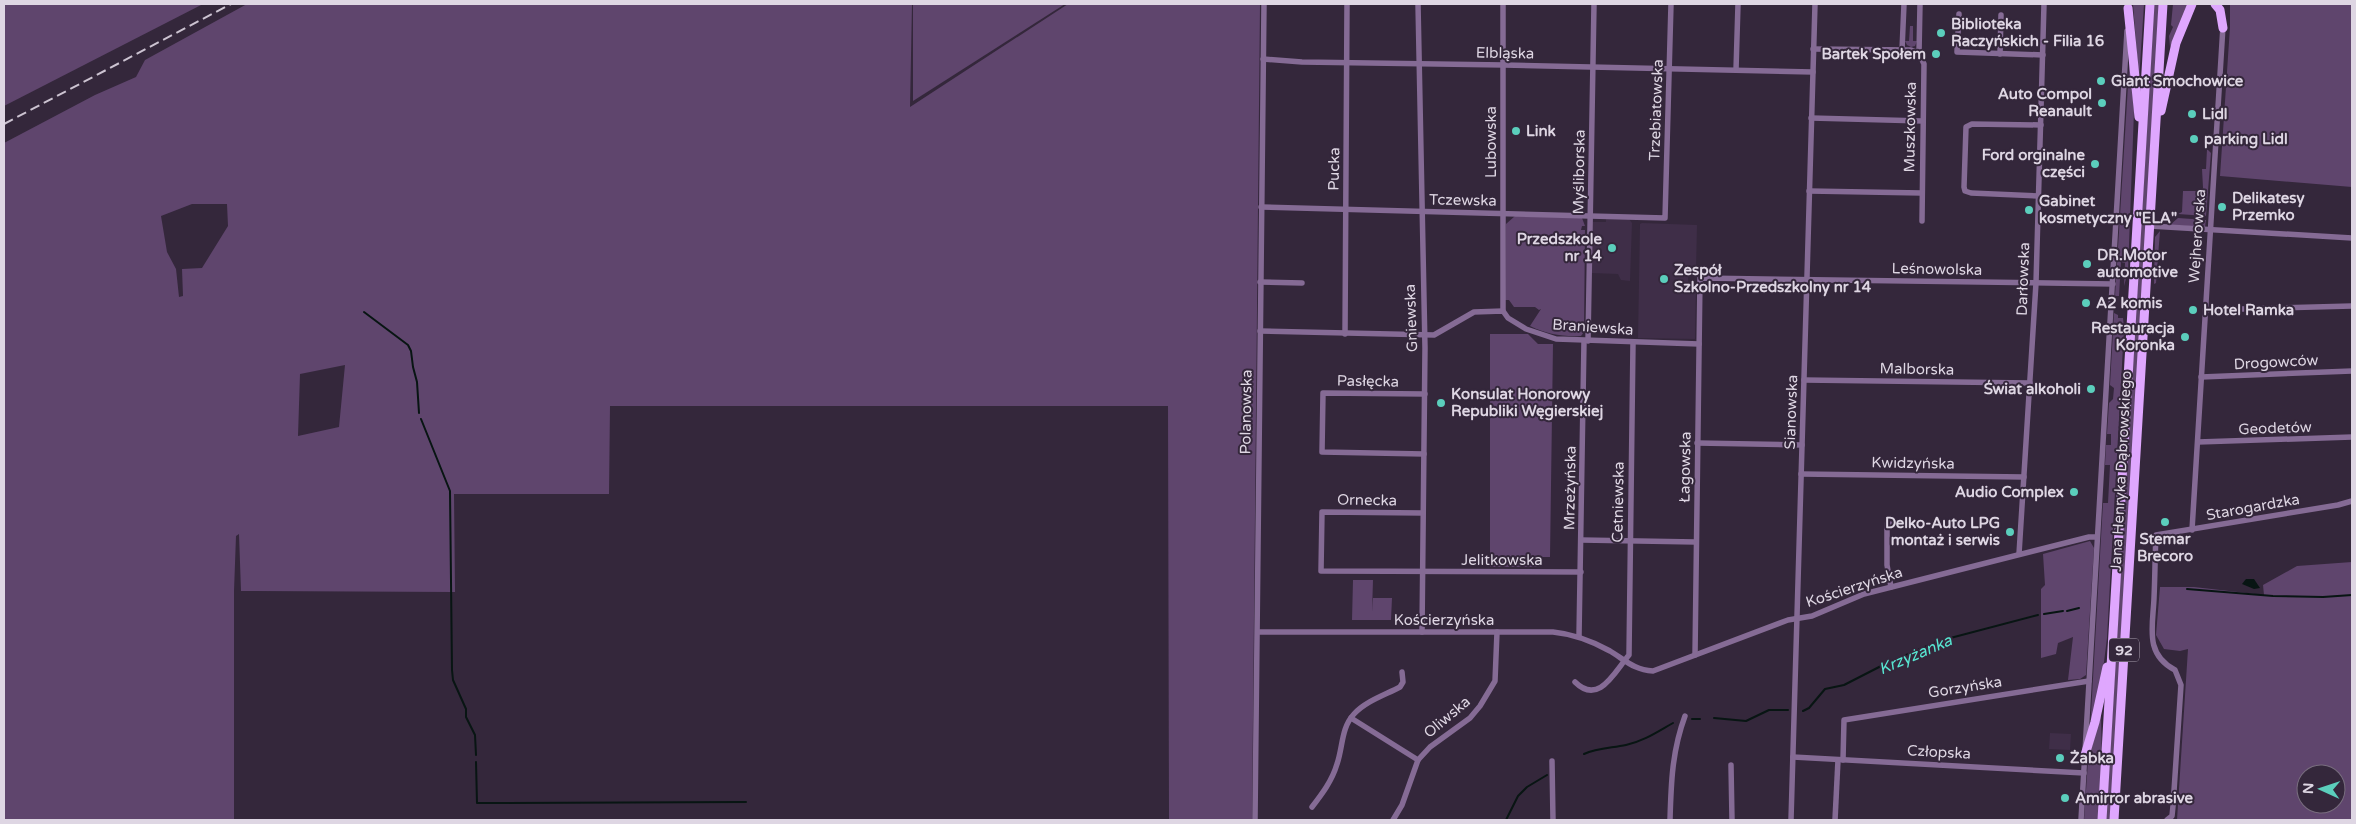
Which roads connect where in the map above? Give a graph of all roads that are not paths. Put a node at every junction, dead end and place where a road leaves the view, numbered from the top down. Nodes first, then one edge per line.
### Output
1 (1264, 4) edge
2 (1347, 4) edge
3 (1418, 4) edge
4 (1503, 4) edge
5 (1594, 4) edge
6 (1671, 4) edge
7 (1738, 4) edge
8 (1814, 4) edge
9 (1904, 4) edge
10 (1920, 4) edge
11 (2044, 4) edge
12 (2150, 4) edge
13 (2163, 4) edge
14 (2192, 4) edge
15 (2215, 4) edge
16 (2224, 4) edge
17 (2128, 6) edge
18 (1959, 14) dead end
19 (2001, 14) dead end
20 (2223, 28) junction
21 (1813, 49) junction
22 (1902, 50) junction
23 (1919, 53) junction
24 (2000, 54) junction
25 (2043, 55) junction
26 (1263, 59) junction
27 (1348, 62) junction
28 (1419, 64) junction
29 (1504, 65) junction
30 (1593, 67) junction
31 (1670, 69) junction
32 (1736, 70) junction
33 (1748, 71) junction
34 (1812, 72) junction
35 (1747, 78) dead end
36 (1811, 118) junction
37 (1923, 121) junction
38 (2041, 126) junction
39 (2142, 152) junction
40 (2154, 153) junction
41 (1809, 190) junction
42 (1922, 194) junction
43 (2039, 196) junction
44 (1261, 207) junction
45 (1346, 210) junction
46 (1421, 212) junction
47 (1504, 213) junction
48 (1590, 215) junction
49 (1665, 218) joint
50 (1922, 221) dead end
51 (2150, 226) junction
52 (2210, 230) junction
53 (2352, 238) edge
54 (1700, 278) joint
55 (1807, 280) junction
56 (1260, 282) junction
57 (1302, 283) dead end
58 (2036, 283) junction
59 (2113, 284) junction
60 (2352, 306) edge
61 (2205, 310) junction
62 (1503, 311) junction
63 (1260, 331) junction
64 (1345, 334) junction
65 (1424, 335) junction
66 (1586, 341) junction
67 (1633, 343) junction
68 (1699, 344) junction
69 (2352, 371) edge
70 (2201, 377) junction
71 (1804, 380) junction
72 (2030, 382) junction
73 (1425, 394) junction
74 (2352, 437) edge
75 (1697, 442) junction
76 (2198, 442) junction
77 (1802, 445) junction
78 (1424, 454) junction
79 (1801, 474) junction
80 (2024, 477) junction
81 (2352, 500) edge
82 (1423, 513) junction
83 (1908, 524) dead end
84 (2192, 530) junction
85 (2098, 537) junction
86 (1582, 540) junction
87 (1629, 541) junction
88 (1696, 542) junction
89 (2019, 554) junction
90 (1581, 572) junction
91 (1423, 573) junction
92 (1891, 587) junction
93 (1798, 618) junction
94 (1258, 632) junction
95 (1422, 632) junction
96 (1497, 632) junction
97 (2113, 632) junction
98 (1579, 636) junction
99 (1695, 655) junction
100 (1624, 660) junction
101 (1402, 672) dead end
102 (2089, 681) junction
103 (1575, 682) dead end
104 (1685, 716) dead end
105 (1351, 718) junction
106 (2085, 755) junction
107 (1793, 757) junction
108 (1418, 760) junction
109 (1840, 760) junction
110 (1552, 761) dead end
111 (1731, 765) dead end
112 (2084, 772) junction
113 (1312, 807) dead end
114 (1255, 820) edge
115 (1393, 820) edge
116 (1553, 820) edge
117 (1670, 820) edge
118 (1732, 820) edge
119 (1791, 820) edge
120 (1834, 820) edge
121 (2081, 820) edge
122 (2102, 820) edge
123 (2114, 820) edge
124 (2167, 820) edge

1 - 26 street, Polanowska
2 - 27 street, Pucka
3 - 28 street, Gniewska
4 - 29 street, Lubowska
5 - 30 street, Myśliborska
6 - 31 street, Trzebiatowska
7 - 32 street
8 - 21 street, Sianowska
9 - 22 street
10 - 23 street, Muszkowska
11 - 25 street, Darłowska
12 - 39 main road, Jana Henryka Dąbrowskiego / 92
13 - 40 main road, Jana Henryka Dąbrowskiego / 92
14 - 40 main road
15 - 20 main road
16 - 20 street, Wejherowska
17 - 39 main road
17 - 59 street, Jana Henryka Dąbrowskiego
18 - 24 street
19 - 24 street
20 - 52 street, Wejherowska
21 - 22 street
21 - 34 street, Sianowska
22 - 23 street
23 - 37 street, Muszkowska
24 - 25 street
25 - 38 street, Darłowska
26 - 27 street, Elbląska
26 - 44 street, Polanowska
27 - 28 street, Elbląska
27 - 45 street, Pucka
28 - 29 street, Elbląska
28 - 46 street, Gniewska
29 - 30 street, Elbląska
29 - 47 street, Lubowska
30 - 31 street, Elbląska
30 - 48 street, Myśliborska
31 - 32 street, Elbląska
31 - 49 street, Trzebiatowska
32 - 33 street, Elbląska
33 - 34 street, Elbląska
33 - 35 street
34 - 36 street, Sianowska
36 - 37 street
36 - 41 street, Sianowska
37 - 42 street, Muszkowska
38 - 43 street, Darłowska
38 - 43 street
39 - 97 main road, Jana Henryka Dąbrowskiego / 92
40 - 51 main road, Jana Henryka Dąbrowskiego / 92
41 - 42 street
41 - 55 street, Sianowska
42 - 50 street, Muszkowska
43 - 58 street, Darłowska
44 - 45 street, Tczewska
44 - 56 street, Polanowska
45 - 46 street, Tczewska
45 - 64 street, Pucka
46 - 47 street, Tczewska
46 - 65 street, Gniewska
47 - 48 street, Tczewska
47 - 62 street, Lubowska
48 - 49 street, Tczewska
48 - 66 street, Myśliborska
51 - 52 street
51 - 123 main road, Jana Henryka Dąbrowskiego / 92
52 - 53 street
52 - 61 street, Wejherowska
54 - 55 street, Leśnowolska
54 - 68 street, Łagowska
55 - 58 street, Leśnowolska
55 - 71 street, Sianowska
56 - 57 street
56 - 63 street, Polanowska
58 - 59 street, Leśnowolska
58 - 72 street, Darłowska
59 - 85 street, Jana Henryka Dąbrowskiego
60 - 61 street
61 - 70 street, Wejherowska
62 - 65 street
62 - 66 street, Braniewska
63 - 64 street
63 - 94 street, Polanowska
64 - 65 street
65 - 73 street, Gniewska
66 - 67 street, Braniewska
66 - 86 street, Mrzeżyńska
67 - 68 street, Braniewska
67 - 87 street, Cetniewska
68 - 75 street, Łagowska
69 - 70 street, Drogowców
70 - 76 street, Wejherowska
71 - 72 street, Malborska
71 - 77 street, Sianowska
72 - 80 street, Darłowska
73 - 78 street, Gniewska
73 - 78 street, Pasłęcka
74 - 76 street, Geodetów
75 - 77 street
75 - 88 street, Łagowska
76 - 84 street, Wejherowska
77 - 79 street, Sianowska
78 - 82 street, Gniewska
79 - 80 street, Kwidzyńska
79 - 93 street, Sianowska
80 - 89 street, Darłowska
81 - 84 street, Starogardzka
82 - 91 street, Gniewska
82 - 91 street, Ornecka
83 - 92 street
84 - 124 street, Starogardzka
85 - 89 street, Kościerzyńska
85 - 102 street, Jana Henryka Dąbrowskiego
86 - 87 street
86 - 90 street, Mrzeżyńska
87 - 88 street
87 - 100 street, Cetniewska
88 - 99 street, Łagowska
89 - 92 street, Kościerzyńska
90 - 91 street, Jelitkowska
90 - 98 street, Mrzeżyńska
91 - 95 street, Gniewska
92 - 93 street, Kościerzyńska
93 - 99 street, Kościerzyńska
93 - 107 street, Sianowska
94 - 95 street, Kościerzyńska
94 - 114 street, Polanowska
95 - 96 street, Kościerzyńska
96 - 98 street, Kościerzyńska
96 - 108 street, Oliwska
97 - 106 main road
97 - 122 main road, Jana Henryka Dąbrowskiego / 92
98 - 100 street, Kościerzyńska
99 - 100 street, Kościerzyńska
100 - 103 street
101 - 105 street
102 - 106 street, Jana Henryka Dąbrowskiego
102 - 109 street, Gorzyńska
104 - 117 street
105 - 108 street
105 - 113 street
106 - 112 street, Jana Henryka Dąbrowskiego
107 - 109 street, Człopska
107 - 119 street, Sianowska
108 - 115 street, Oliwska
109 - 112 street, Człopska
109 - 120 street
110 - 116 street
111 - 118 street
112 - 121 street, Jana Henryka Dąbrowskiego

